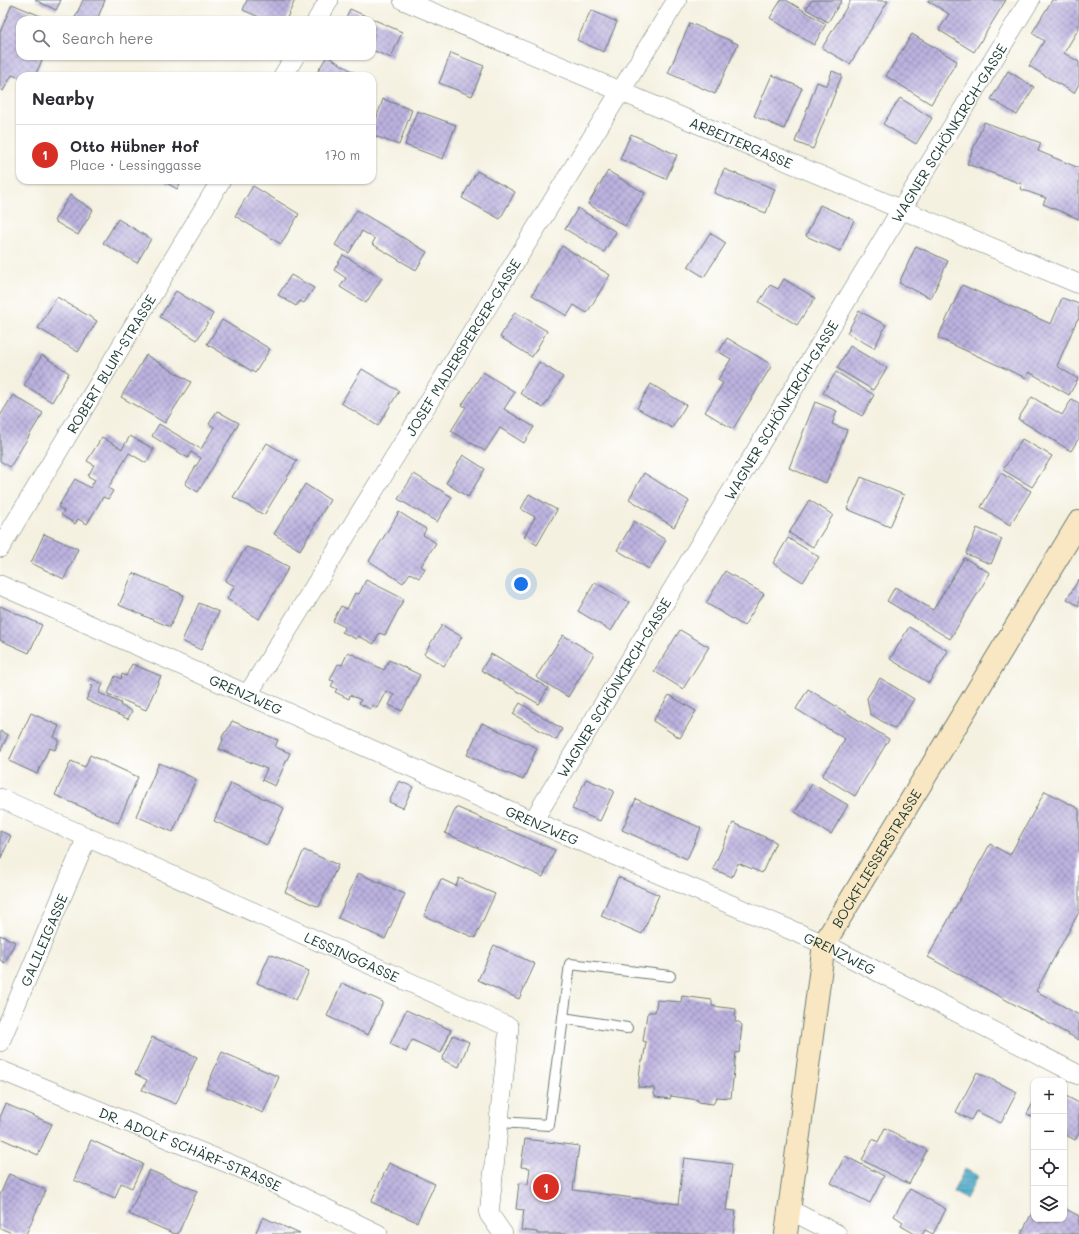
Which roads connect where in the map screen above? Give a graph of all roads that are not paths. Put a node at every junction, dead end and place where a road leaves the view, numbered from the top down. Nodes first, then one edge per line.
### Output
1 (329, 0) edge
2 (403, 0) edge
3 (677, 0) edge
4 (1030, 0) edge
5 (319, 16) edge
6 (293, 60) edge
7 (285, 72) edge
8 (621, 90) junction
9 (219, 184) edge
10 (901, 210) junction
11 (1079, 284) edge
12 (1079, 522) edge
13 (0, 548) edge
14 (0, 585) edge
15 (248, 694) junction
16 (0, 798) edge
17 (533, 821) junction
18 (87, 837) junction
19 (824, 944) junction
20 (670, 976) dead end
21 (563, 1018) junction
22 (627, 1028) dead end
23 (0, 1042) edge
24 (0, 1070) edge
25 (1079, 1075) edge
26 (499, 1122) junction
27 (788, 1209) junction
28 (378, 1234) edge
29 (504, 1234) edge
30 (786, 1234) edge
31 (837, 1234) edge

1 - 5 street
2 - 8 street, ARBEITERGASSE
3 - 8 street, JOSEF MADERSPERGER-GASSE
4 - 10 street, WAGNER SCHÖNKIRCH-GASSE
6 - 7 street
8 - 10 street, ARBEITERGASSE
8 - 15 street, JOSEF MADERSPERGER-GASSE
9 - 13 street, ROBERT BLUM-STRASSE
10 - 11 street, ARBEITERGASSE
10 - 17 street, WAGNER SCHÖNKIRCH-GASSE
12 - 19 main road, BOCKFLIESSERSTRASSE
14 - 15 street, GRENZWEG
15 - 17 street, GRENZWEG
16 - 18 street, LESSINGGASSE
17 - 19 street, GRENZWEG
18 - 23 street, GALILEIGASSE
18 - 26 street, LESSINGGASSE
19 - 25 street, GRENZWEG
19 - 27 main road, BOCKFLIESSERSTRASSE
20 - 21 lane
21 - 22 lane
21 - 26 lane
24 - 28 street, DR. ADOLF SCHÄRF-STRASSE
26 - 29 street, LESSINGGASSE
27 - 30 main road, BOCKFLIESSERSTRASSE
27 - 31 street

